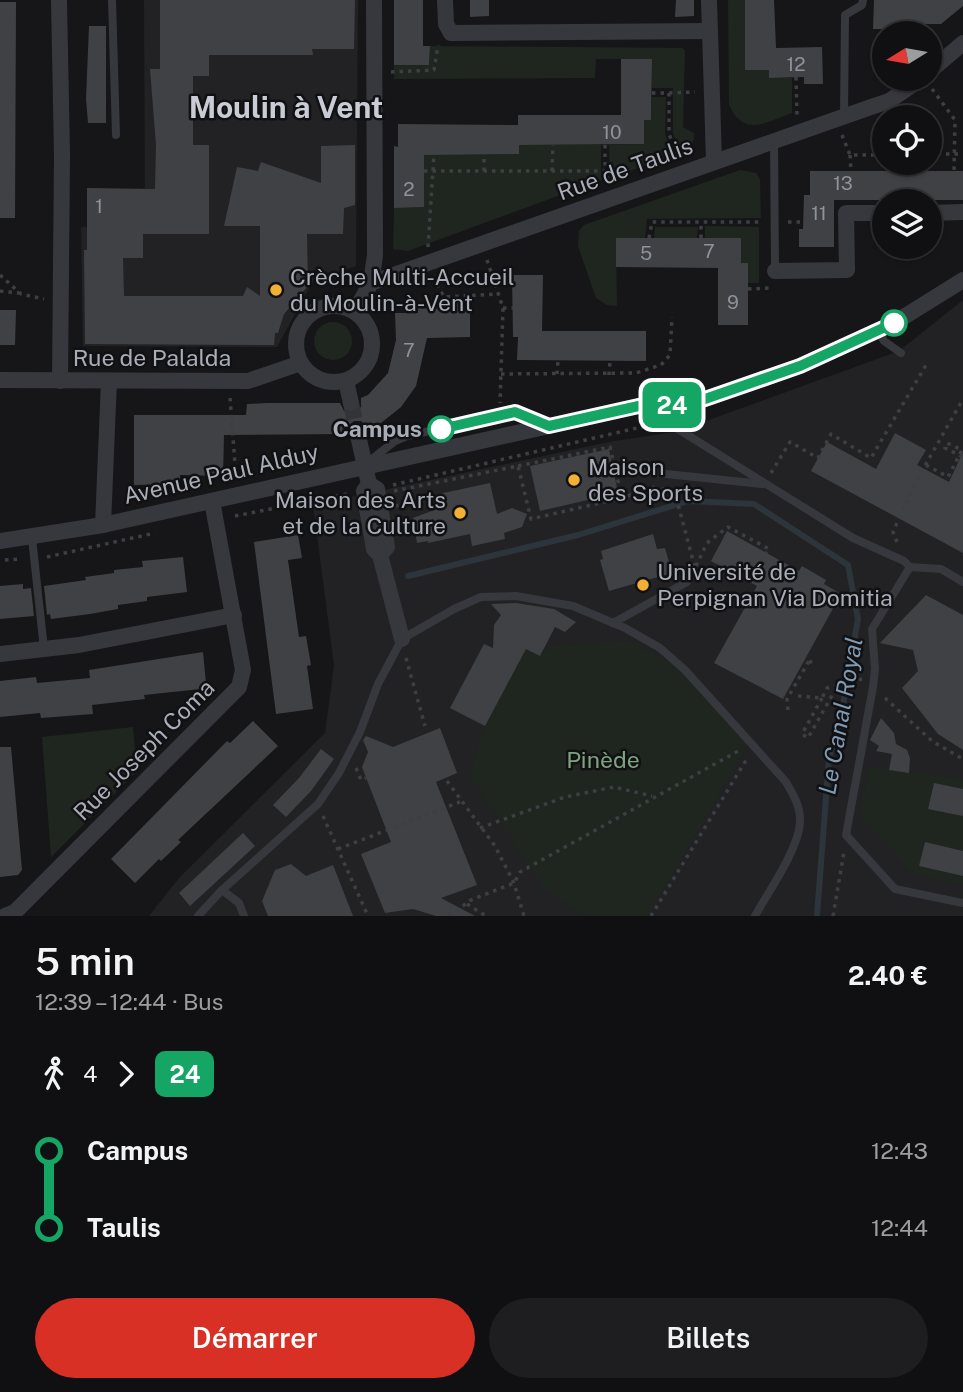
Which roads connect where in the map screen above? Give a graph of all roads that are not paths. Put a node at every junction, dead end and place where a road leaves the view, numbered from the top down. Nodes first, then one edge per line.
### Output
1 (59, 0) edge
2 (112, 0) edge
3 (374, 0) edge
4 (445, 0) edge
5 (709, 0) edge
6 (863, 0) edge
7 (710, 31) junction
8 (963, 43) edge
9 (942, 61) edge
10 (904, 91) edge
11 (840, 119) junction
12 (116, 135) dead end
13 (774, 141) junction
14 (714, 161) junction
15 (963, 212) edge
16 (872, 213) edge
17 (942, 213) edge
18 (775, 271) joint
19 (963, 280) edge
20 (371, 283) junction
21 (355, 311) junction
22 (878, 330) junction
23 (901, 353) dead end
24 (301, 363) junction
25 (0, 380) edge
26 (60, 381) junction
27 (109, 381) junction
28 (345, 381) junction
29 (661, 401) junction
30 (351, 403) tunnel mouth
31 (549, 426) junction
32 (357, 431) tunnel mouth
33 (365, 465) junction
34 (637, 471) dead end
35 (765, 484) junction
36 (376, 496) junction
37 (212, 501) junction
38 (103, 525) junction
39 (32, 538) junction
40 (0, 541) edge
41 (380, 555) junction
42 (907, 564) junction
43 (687, 582) road end
44 (963, 582) edge
45 (234, 615) junction
46 (613, 623) junction
47 (402, 639) junction
48 (44, 650) junction
49 (0, 654) edge
50 (222, 890) junction
51 (963, 903) edge
52 (5, 916) edge
53 (198, 916) edge
54 (244, 916) edge
55 (755, 916) edge

1 - 26 street
2 - 12 lane
3 - 20 street
4 - 7 street
5 - 7 street
6 - 11 lane
7 - 14 street
8 - 9 street
10 - 11 street, Rue de Taulis
11 - 13 street, Rue de Taulis
13 - 14 street, Rue de Taulis
13 - 18 lane
14 - 20 street, Rue de Taulis
15 - 17 street
16 - 18 street
19 - 22 street, Avenue Paul Alduy
20 - 21 street
21 - 24 street
21 - 28 street
22 - 23 lane
22 - 29 street, Avenue Paul Alduy
24 - 27 street, Rue de Palalda
24 - 28 street
25 - 26 street, Rue de Palalda
26 - 27 street, Rue de Palalda
27 - 38 street
28 - 30 street
29 - 31 street, Avenue Paul Alduy
29 - 35 lane
31 - 33 street, Avenue Paul Alduy
31 - 33 lane
32 - 33 street
33 - 36 street
33 - 37 street, Avenue Paul Alduy
34 - 35 lane
35 - 42 lane
36 - 41 street
36 - 41 street
37 - 38 street, Avenue Paul Alduy
37 - 45 street, Rue Joseph Coma
38 - 39 street, Avenue Paul Alduy
39 - 40 street, Avenue Paul Alduy
39 - 48 lane
41 - 47 street
42 - 44 lane
42 - 51 lane
43 - 46 lane
45 - 48 street
45 - 52 street, Rue Joseph Coma
46 - 47 lane
46 - 55 lane
47 - 50 lane
48 - 49 street
50 - 53 lane
50 - 54 lane

